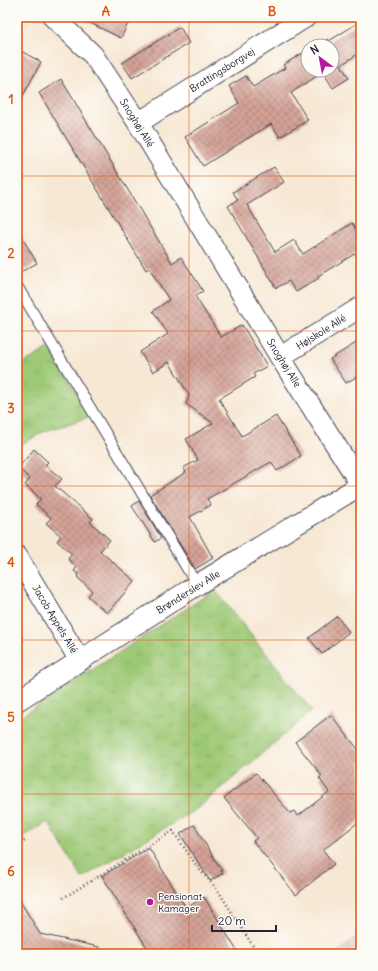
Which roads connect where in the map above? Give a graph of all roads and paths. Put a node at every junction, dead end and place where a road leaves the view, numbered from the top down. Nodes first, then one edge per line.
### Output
1 (53, 17) edge
2 (306, 17) edge
3 (138, 123) junction
4 (208, 240) joint
5 (17, 286) edge
6 (361, 306) edge
7 (280, 357) junction
8 (361, 485) edge
9 (17, 556) edge
10 (197, 585) junction
11 (80, 661) junction
12 (17, 701) edge
13 (26, 840) dead end
14 (17, 845) edge
15 (62, 898) dead end
16 (258, 954) edge

1 - 3 street, Snoghøj Allé
2 - 3 street, Brattingsborgvej
3 - 4 street, Snoghøj Allé
4 - 7 street, Snoghøj Alle
5 - 10 lane
6 - 7 street, Højskole Allé
7 - 8 street, Snoghøj Alle
8 - 10 street, Brønderslev Alle
9 - 11 street, Jacob Appels Allé
10 - 11 street, Brønderslev Alle
11 - 12 street, Brønderslev Alle
13 - 14 path
15 - 16 path

